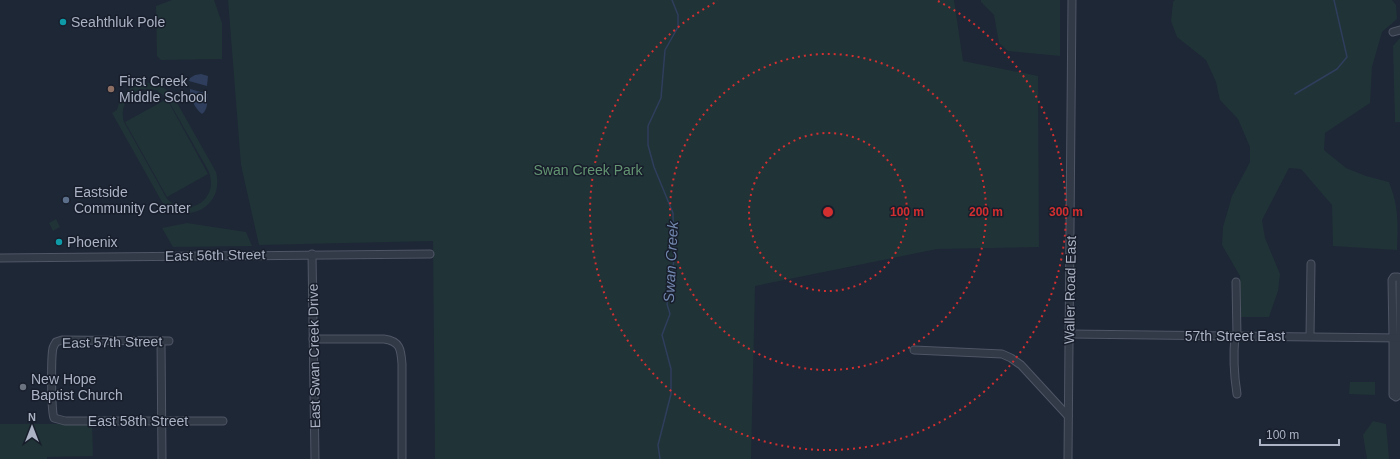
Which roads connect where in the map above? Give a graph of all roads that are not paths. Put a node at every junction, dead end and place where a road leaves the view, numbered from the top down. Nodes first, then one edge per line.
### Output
1 (1072, 0) edge
2 (1400, 30) edge
3 (1393, 32) dead end
4 (312, 254) junction
5 (430, 254) dead end
6 (0, 258) edge
7 (1311, 264) dead end
8 (1236, 282) dead end
9 (1070, 334) junction
10 (1236, 336) junction
11 (1310, 336) junction
12 (1398, 338) edge
13 (313, 339) junction
14 (161, 341) junction
15 (169, 341) dead end
16 (914, 350) dead end
17 (1237, 394) dead end
18 (1068, 416) junction
19 (54, 418) joint
20 (162, 421) junction
21 (223, 421) dead end
22 (162, 459) edge
23 (315, 459) edge
24 (402, 459) edge
25 (1068, 459) edge

1 - 9 street, Waller Road East
2 - 3 street
4 - 5 street, East 56th Street
4 - 6 street, East 56th Street
4 - 13 street, East Swan Creek Drive
7 - 11 street
8 - 10 street
9 - 10 street, 57th Street East
9 - 18 street, Waller Road East
10 - 11 street, 57th Street East
10 - 17 street
11 - 12 street, 57th Street East
12 - 12 street
12 - 12 street
13 - 23 street, East Swan Creek Drive
13 - 24 street
14 - 15 street, East 57th Street
14 - 19 street, East 57th Street
14 - 20 street
16 - 18 street
18 - 25 street, Waller Road East
19 - 20 street, East 58th Street
20 - 21 street, East 58th Street
20 - 22 street

